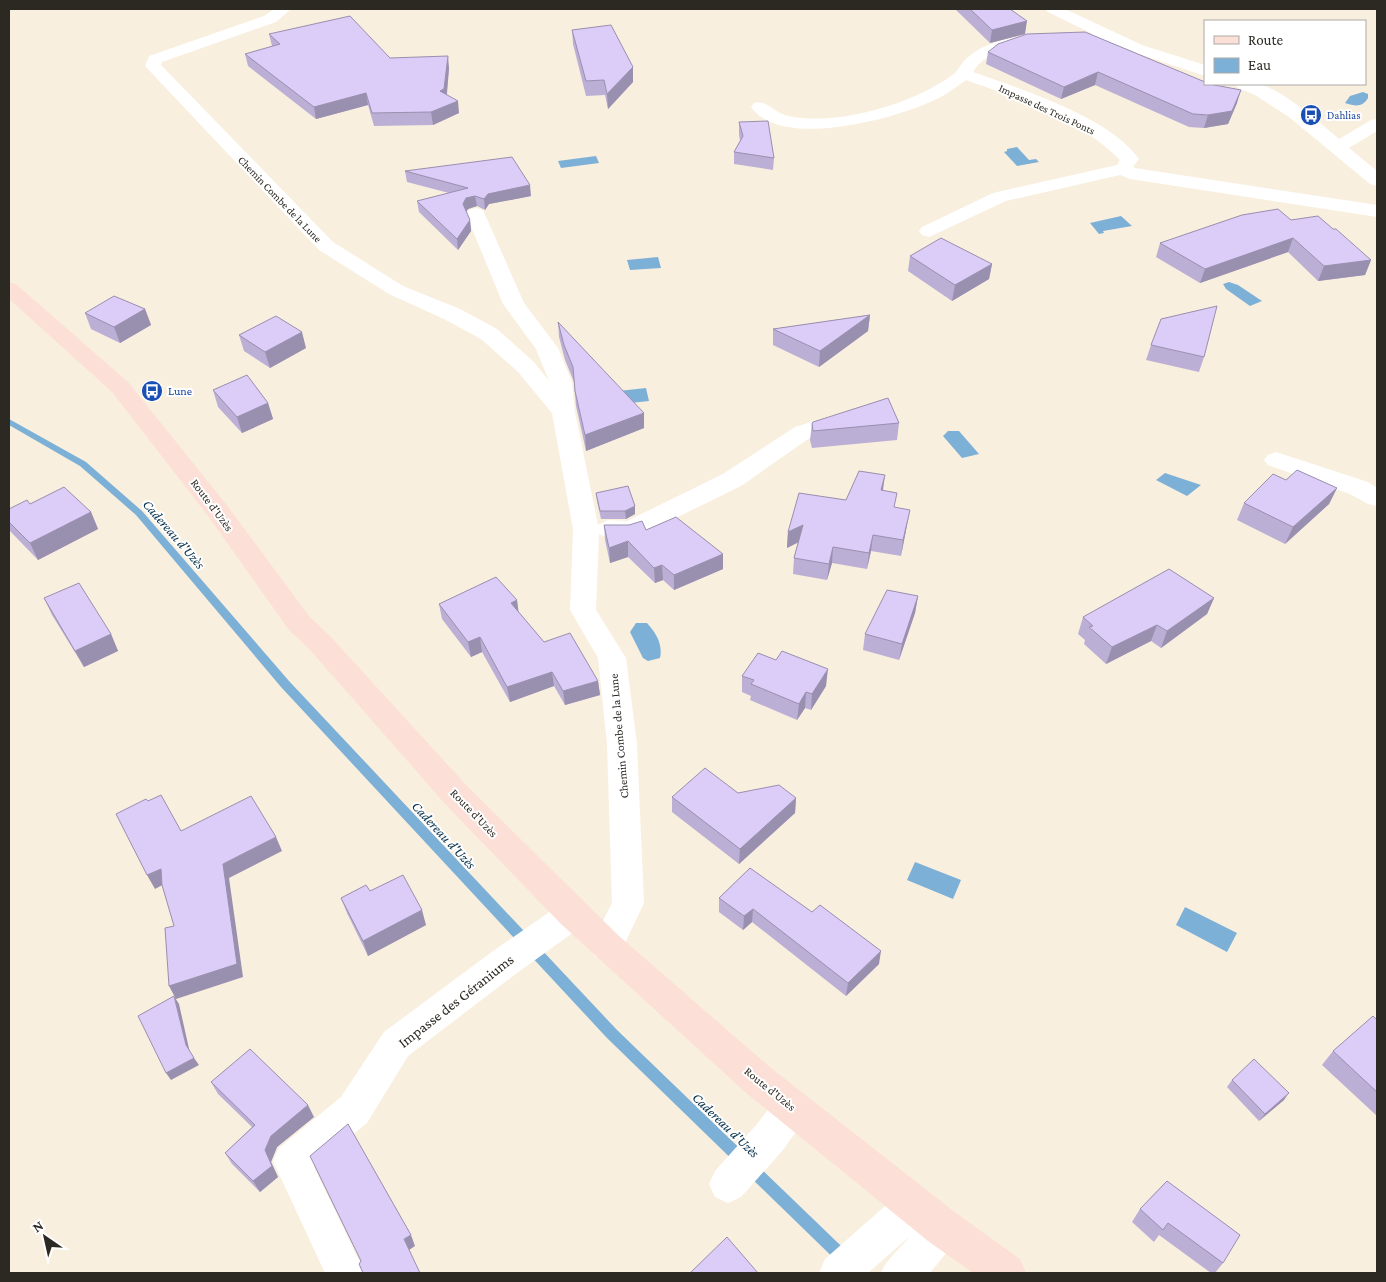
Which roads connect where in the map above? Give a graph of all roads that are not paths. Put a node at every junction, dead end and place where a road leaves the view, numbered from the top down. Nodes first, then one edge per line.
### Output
1 (283, 9) edge
2 (1053, 9) edge
3 (1116, 38) junction
4 (1204, 70) edge
5 (964, 74) junction
6 (1248, 85) edge
7 (760, 107) dead end
8 (1377, 124) edge
9 (1336, 148) junction
10 (1123, 169) junction
11 (1377, 180) edge
12 (1377, 211) edge
13 (476, 214) dead end
14 (929, 231) dead end
15 (9, 288) edge
16 (867, 411) edge
17 (563, 412) junction
18 (1276, 460) dead end
19 (1377, 498) edge
20 (586, 529) junction
21 (563, 921) junction
22 (607, 946) junction
23 (792, 1107) junction
24 (728, 1184) dead end
25 (929, 1216) junction
26 (853, 1261) edge
27 (906, 1269) edge
28 (345, 1273) edge
29 (1006, 1273) edge

1 - 17 street, Chemin Combe de la Lune
2 - 3 street
3 - 4 street
3 - 5 street
5 - 7 street
5 - 10 street, Impasse des Trois Ponts
6 - 9 street
8 - 9 street
9 - 11 street
10 - 12 street
10 - 14 street
13 - 17 street, Chemin Combe de la Lune
15 - 21 main road, Route d'Uzès
16 - 20 street
17 - 20 street, Chemin Combe de la Lune
18 - 19 street
20 - 22 street, Chemin Combe de la Lune
21 - 22 main road, Route d'Uzès
21 - 28 street, Impasse des Géraniums
22 - 23 main road, Route d'Uzès
23 - 24 street
23 - 25 main road, Route d'Uzès
25 - 26 street
25 - 27 street
25 - 29 main road, Route d'Uzès

